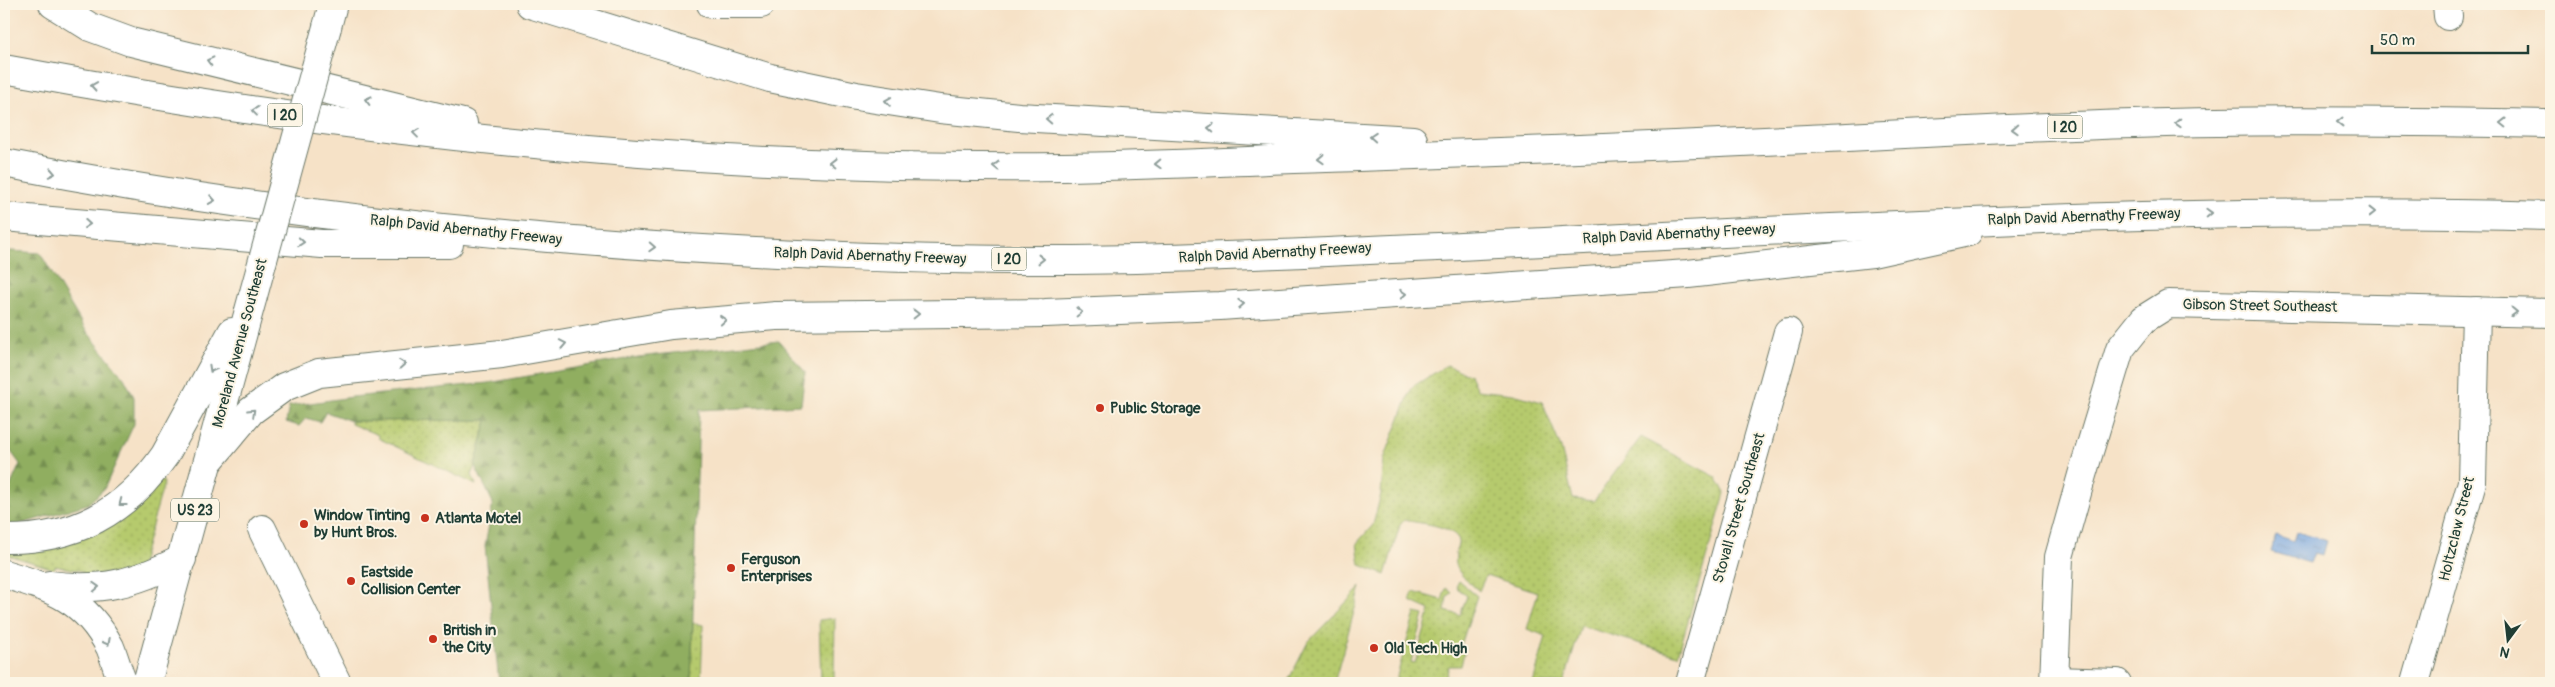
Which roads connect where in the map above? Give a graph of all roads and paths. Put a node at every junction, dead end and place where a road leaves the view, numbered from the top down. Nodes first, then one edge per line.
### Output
1 (53, 4) edge
2 (530, 4) edge
3 (711, 4) edge
4 (762, 4) edge
5 (328, 12) edge
6 (4, 70) edge
7 (2551, 124) edge
8 (568, 149) junction
9 (1579, 150) junction
10 (4, 163) edge
11 (2551, 216) edge
12 (4, 217) edge
13 (2020, 219) junction
14 (612, 245) junction
15 (253, 296) junction
16 (2476, 311) junction
17 (2551, 313) edge
18 (1788, 332) dead end
19 (208, 462) junction
20 (262, 529) dead end
21 (4, 539) edge
22 (182, 559) junction
23 (4, 574) edge
24 (30, 582) junction
25 (2054, 682) edge
26 (124, 683) edge
27 (147, 683) edge
28 (337, 683) edge
29 (1690, 683) edge
30 (2118, 683) edge
31 (2415, 683) edge

8 -> 1 main road
9 -> 2 main road
3 - 4 main road
5 - 15 main road, Moreland Avenue Southeast / US 23, bridge
8 -> 6 main road, I 20
7 -> 9 main road, I 20
9 -> 8 main road, I 20
10 -> 14 main road, Ralph David Abernathy Freeway / I 20
13 -> 11 main road, Ralph David Abernathy Freeway / I 20
12 -> 14 main road
14 -> 13 main road, Ralph David Abernathy Freeway / I 20
19 -> 13 main road
15 - 19 main road, Moreland Avenue Southeast / US 23
15 -> 21 main road
16 -> 17 main road, Gibson Street Southeast
16 - 25 main road, Gibson Street Southeast
16 - 31 main road, Holtzclaw Street
18 - 29 main road, Stovall Street Southeast
19 - 22 main road, Moreland Avenue Southeast / US 23
20 - 28 main road
24 -> 22 main road
22 - 27 main road, Moreland Avenue Southeast / US 23
23 - 24 main road
24 -> 26 main road
25 - 30 main road

